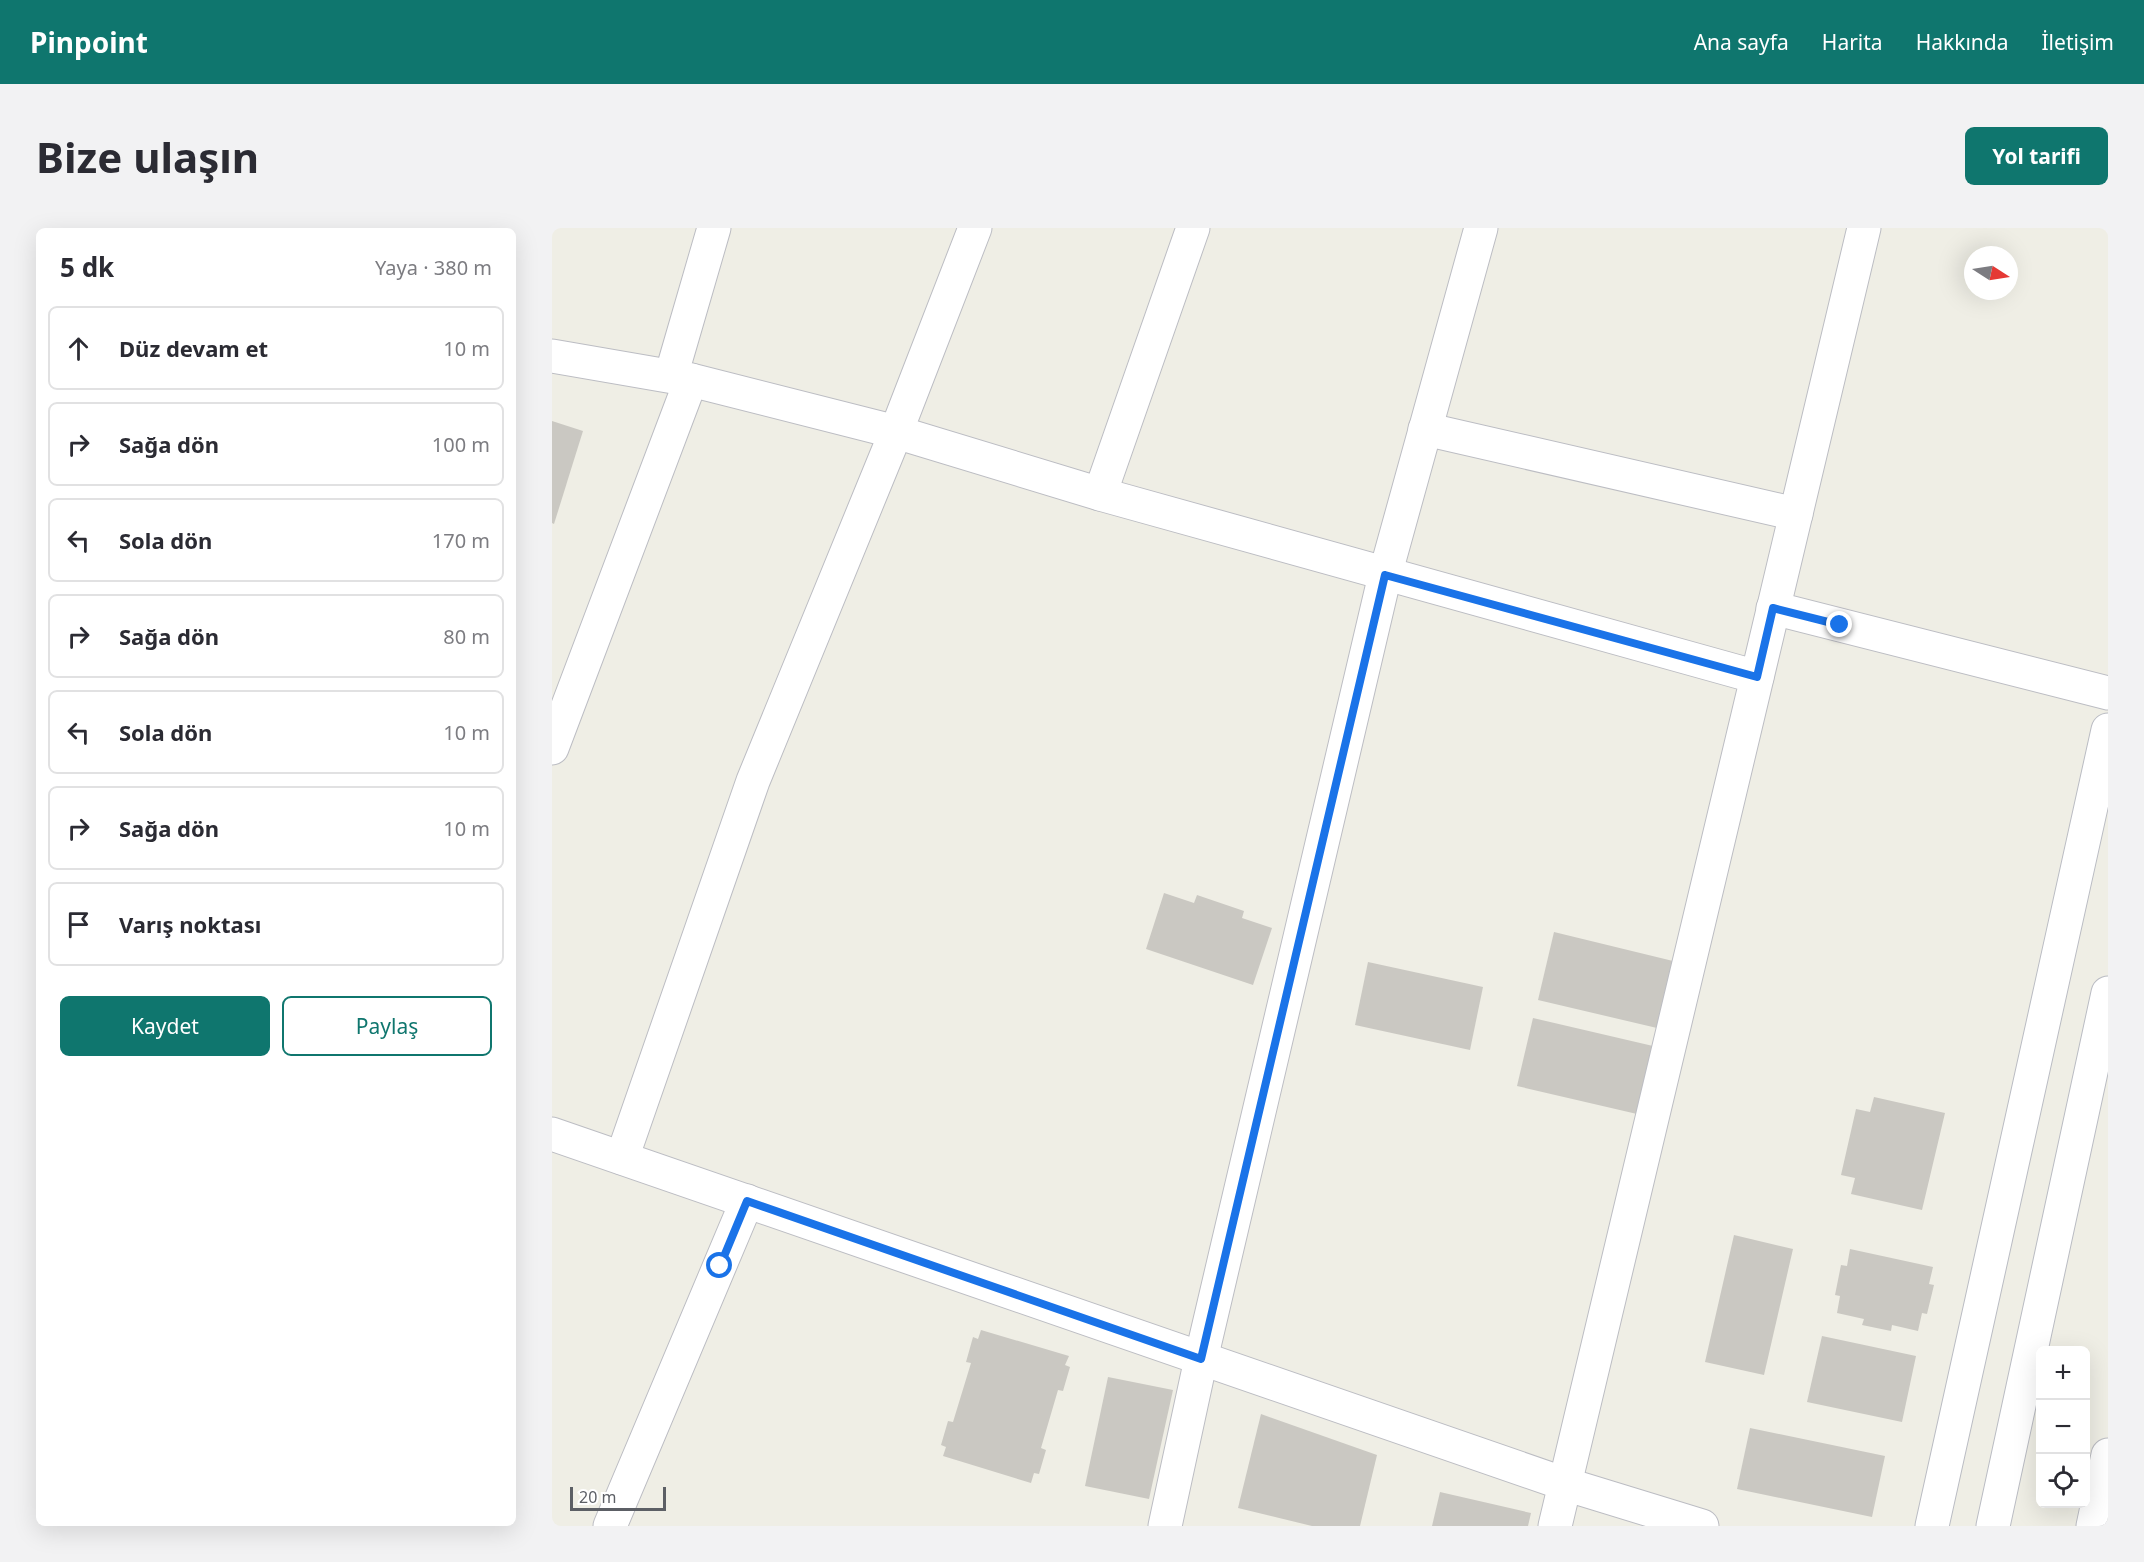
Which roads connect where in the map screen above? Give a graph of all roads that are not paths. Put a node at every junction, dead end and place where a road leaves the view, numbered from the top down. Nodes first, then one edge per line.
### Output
1 (714, 228) edge
2 (975, 228) edge
3 (1193, 228) edge
4 (1481, 228) edge
5 (1864, 228) edge
6 (552, 356) edge
7 (681, 378) junction
8 (1425, 429) junction
9 (896, 432) junction
10 (1100, 494) junction
11 (1796, 514) junction
12 (1385, 575) junction
13 (1773, 608) junction
14 (1757, 677) junction
15 (2108, 693) edge
16 (2108, 730) edge
17 (552, 748) edge
18 (2108, 993) edge
19 (552, 1134) edge
20 (622, 1158) junction
21 (747, 1201) junction
22 (1201, 1359) junction
23 (2108, 1455) edge
24 (1565, 1484) junction
25 (610, 1526) edge
26 (1165, 1526) edge
27 (1555, 1526) edge
28 (1702, 1526) edge
29 (1932, 1526) edge
30 (1992, 1526) edge
31 (2092, 1526) edge

1 - 7 street
2 - 9 street
3 - 10 street
4 - 8 street
5 - 11 street
6 - 7 street
7 - 9 street
7 - 17 street
8 - 11 street
8 - 12 street
9 - 10 street
9 - 20 street
10 - 12 street
11 - 13 street
12 - 14 street
12 - 22 street
13 - 14 street
13 - 15 street
14 - 24 street
16 - 29 street
18 - 30 street
19 - 20 street
20 - 21 street
21 - 22 street
21 - 25 street
22 - 24 street
22 - 26 street
23 - 31 street
24 - 27 street
24 - 28 street

